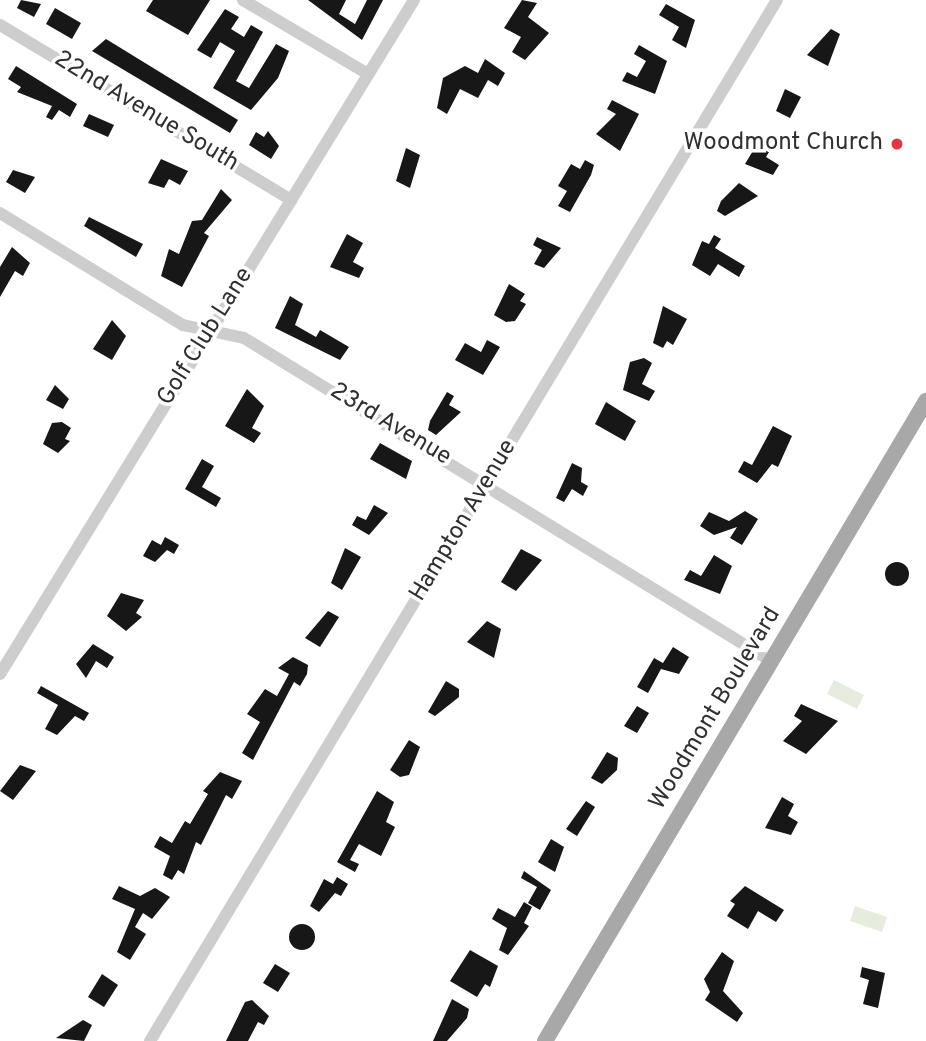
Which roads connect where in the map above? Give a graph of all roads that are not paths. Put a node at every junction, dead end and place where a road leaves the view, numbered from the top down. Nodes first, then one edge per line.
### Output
1 (243, 0) edge
2 (414, 0) edge
3 (777, 0) edge
4 (0, 25) edge
5 (369, 74) junction
6 (291, 200) junction
7 (0, 213) edge
8 (211, 329) junction
9 (926, 401) edge
10 (487, 484) junction
11 (771, 661) junction
12 (0, 674) edge
13 (150, 1041) edge
14 (545, 1041) edge

1 - 5 street
2 - 5 street, Golf Club Lane
3 - 10 street, Hampton Avenue
4 - 6 street, 22nd Avenue South
5 - 6 street, Golf Club Lane
6 - 8 street, Golf Club Lane
7 - 8 street, 23rd Avenue
8 - 10 street, 23rd Avenue
8 - 12 street, Golf Club Lane
9 - 11 main road, Woodmont Boulevard
10 - 11 street, 23rd Avenue
10 - 13 street, Hampton Avenue
11 - 14 main road, Woodmont Boulevard

